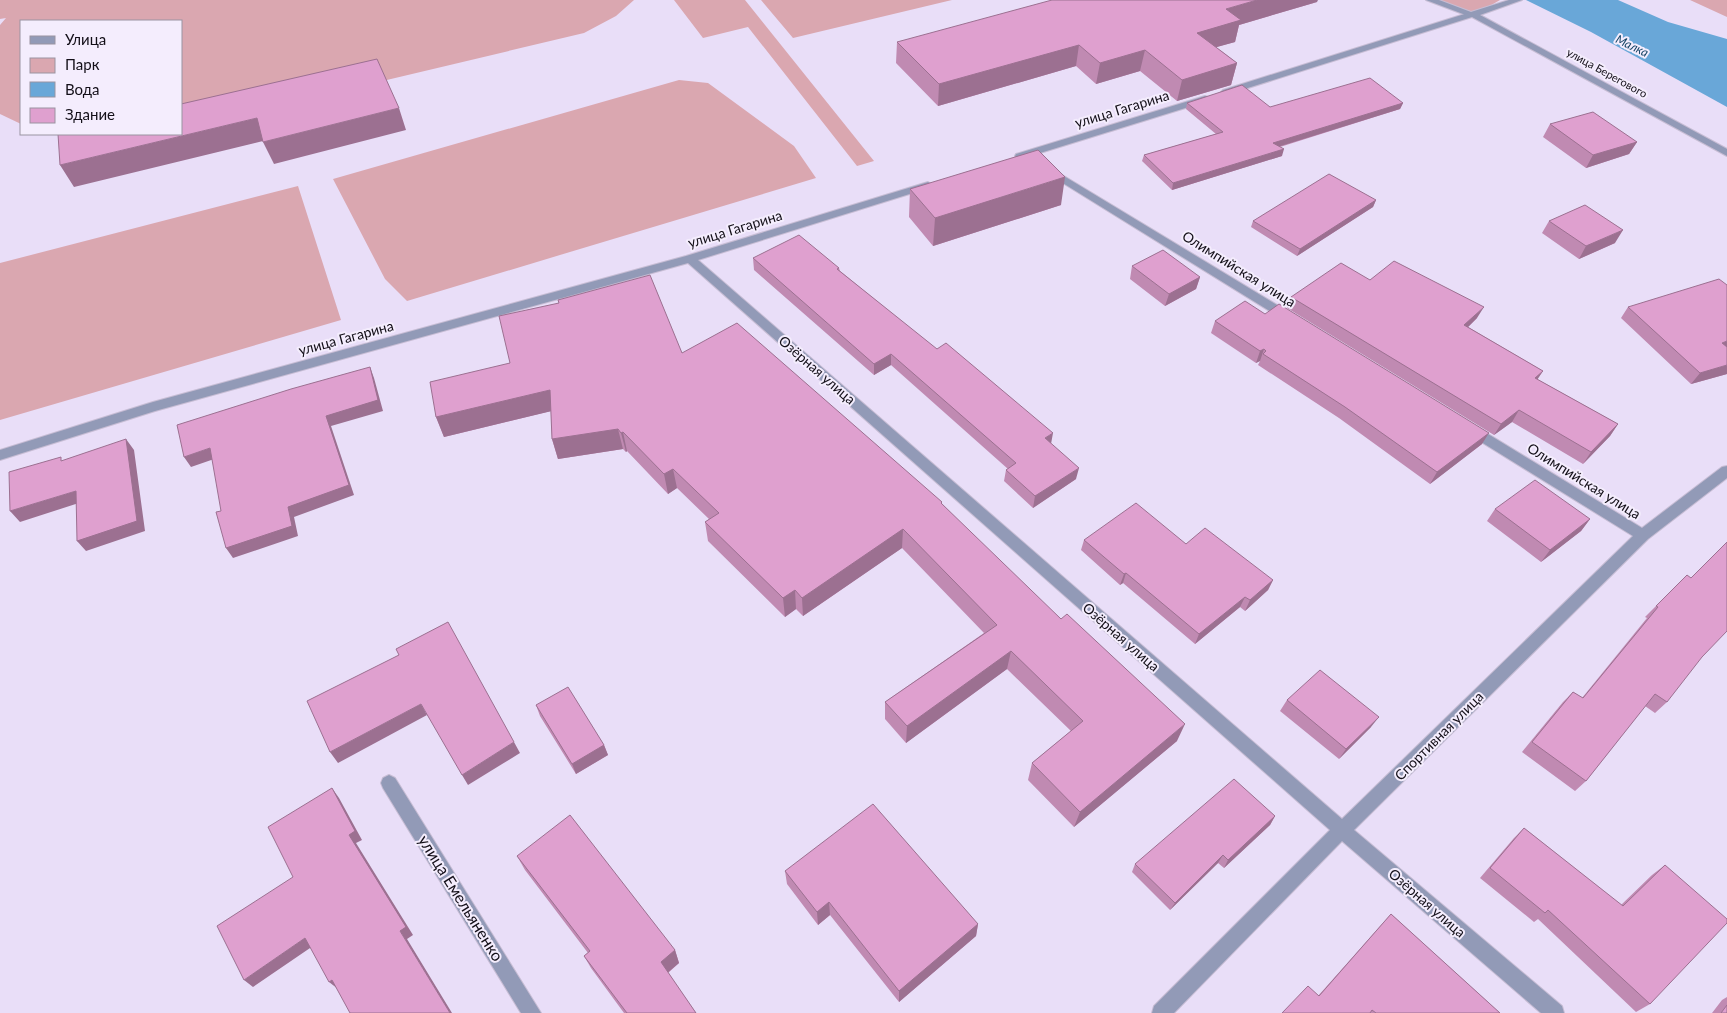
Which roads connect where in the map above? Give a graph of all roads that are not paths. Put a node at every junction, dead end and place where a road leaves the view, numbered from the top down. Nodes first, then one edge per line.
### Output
1 (1430, 0) edge
2 (1518, 0) edge
3 (1474, 15) junction
4 (1727, 153) edge
5 (1025, 155) junction
6 (1007, 160) edge
7 (935, 182) edge
8 (690, 259) junction
9 (1302, 325) edge
10 (1460, 422) edge
11 (0, 455) edge
12 (1727, 470) edge
13 (1643, 535) junction
14 (389, 783) dead end
15 (1342, 830) junction
16 (532, 1013) edge
17 (1162, 1013) edge
18 (1555, 1013) edge

1 - 3 street, улица Берегового
2 - 3 street, улица Гагарина
3 - 4 street, улица Берегового
3 - 5 street, улица Гагарина
5 - 6 street, улица Гагарина
5 - 9 street, Олимпийская улица
7 - 8 street, улица Гагарина
8 - 11 street, улица Гагарина
8 - 15 street, Озёрная улица
10 - 13 street, Олимпийская улица
12 - 13 street, Спортивная улица
13 - 15 street, Спортивная улица
14 - 16 street, улица Емельяненко
15 - 17 street, Спортивная улица
15 - 18 street, Озёрная улица

